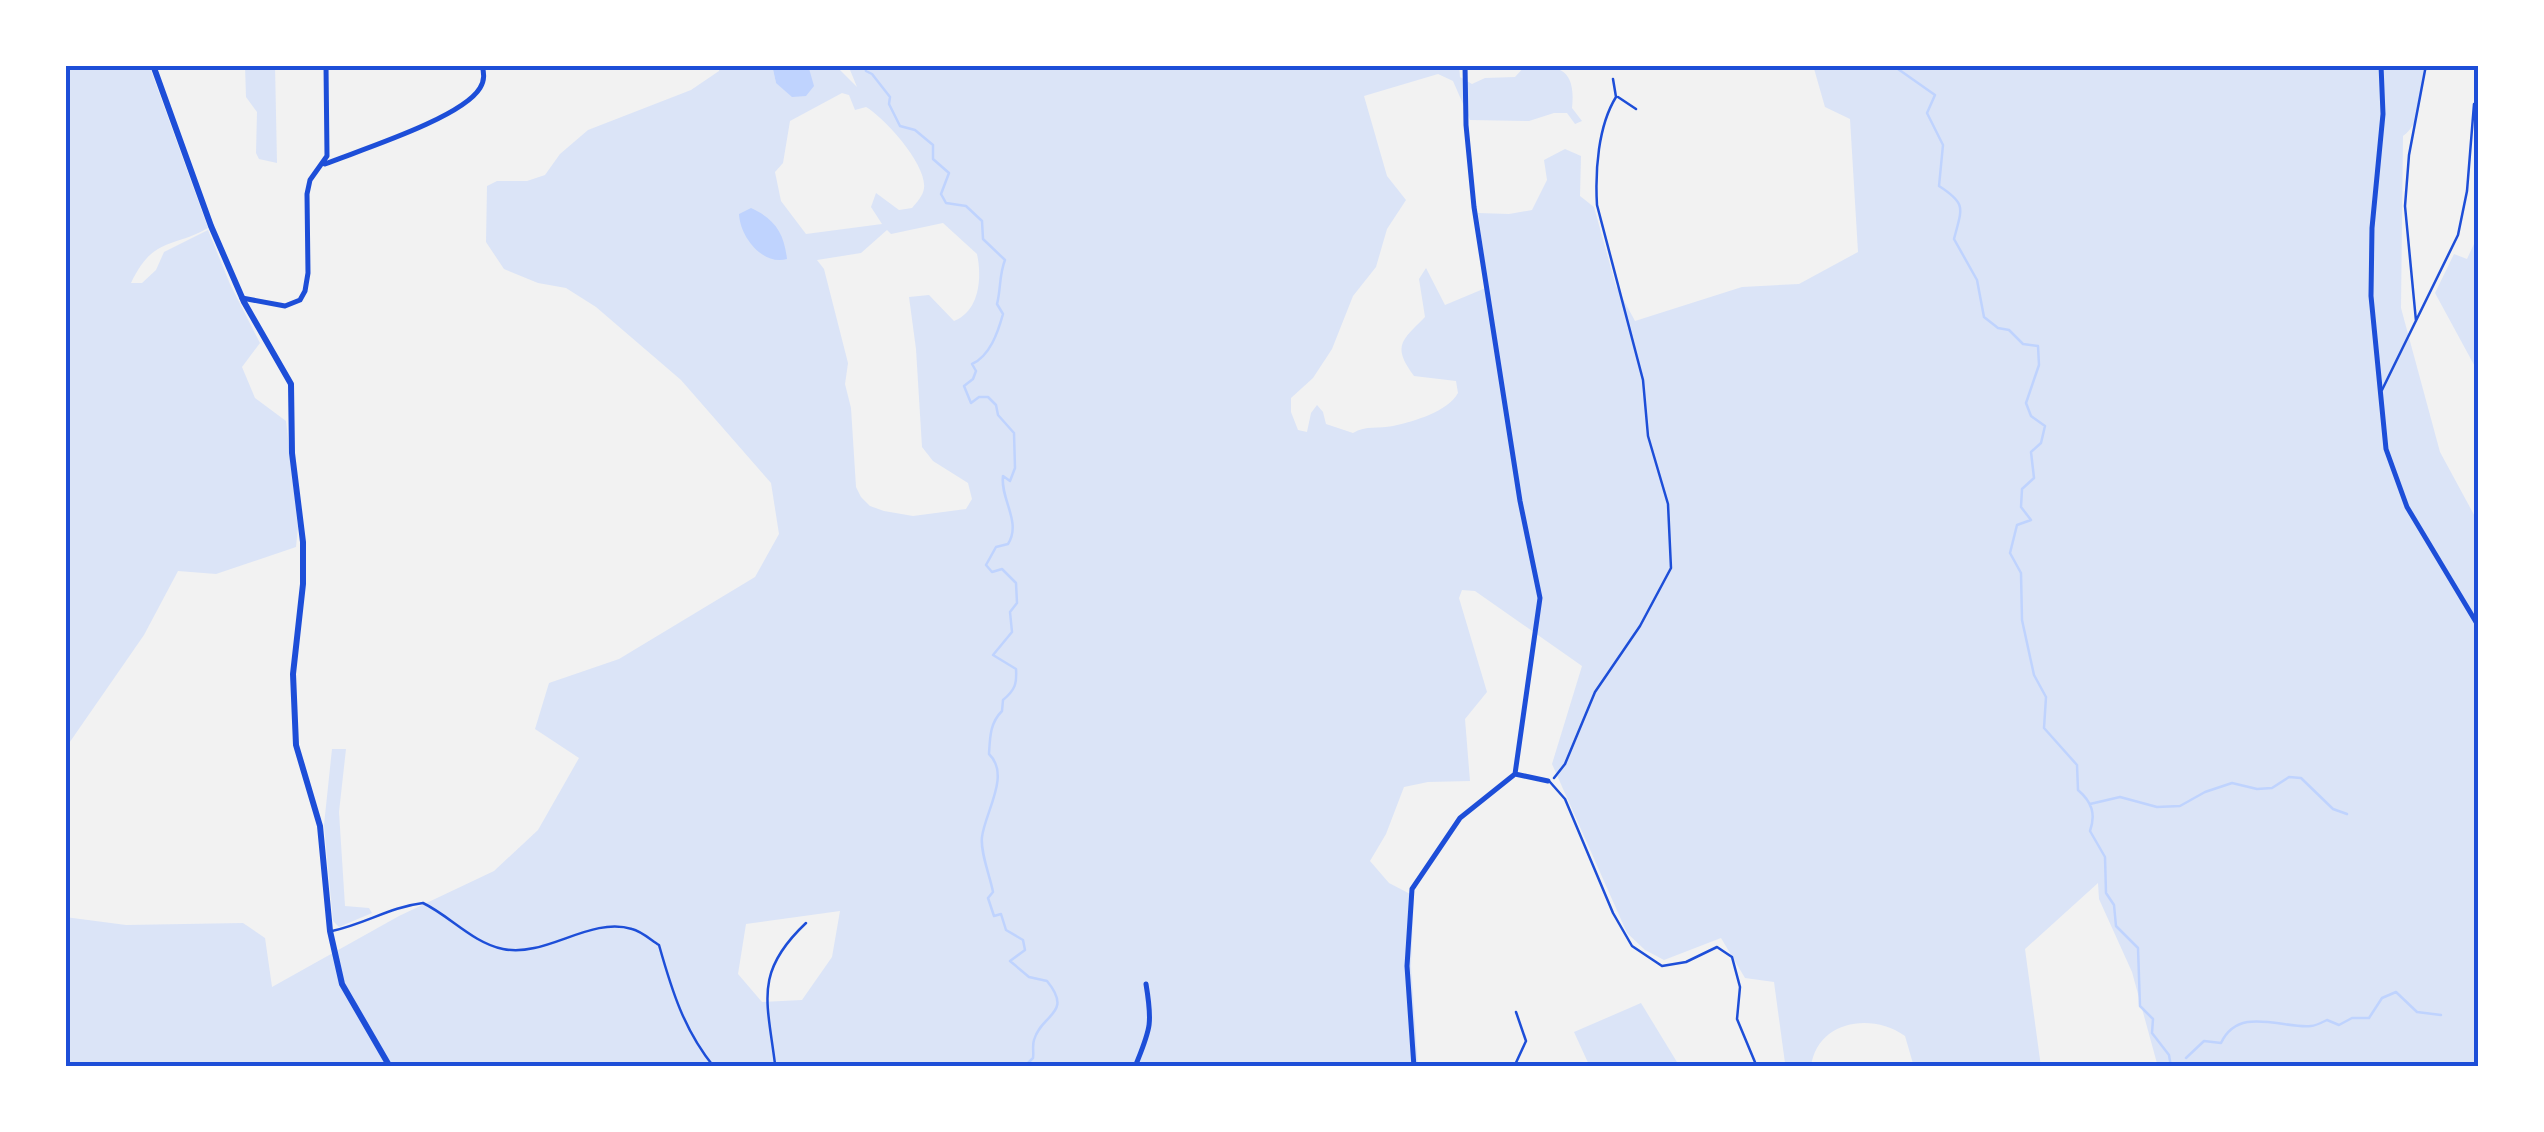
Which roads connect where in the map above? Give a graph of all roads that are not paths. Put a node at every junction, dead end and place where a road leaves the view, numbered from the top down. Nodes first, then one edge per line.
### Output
1 (153, 65) edge
2 (326, 65) edge
3 (482, 65) edge
4 (1465, 65) edge
5 (2382, 65) edge
6 (2426, 65) edge
7 (2474, 104) dead end
8 (322, 165) junction
9 (242, 298) junction
10 (2416, 321) junction
11 (2381, 391) junction
12 (2479, 628) edge
13 (1515, 774) junction
14 (1548, 781) joint
15 (806, 923) dead end
16 (330, 932) junction
17 (1146, 984) dead end
18 (1516, 1012) dead end
19 (390, 1067) edge
20 (714, 1067) edge
21 (771, 1067) edge
22 (1135, 1067) edge
23 (1414, 1067) edge
24 (1514, 1067) edge
25 (1757, 1067) edge

1 - 9 street
2 - 8 street
3 - 8 street
4 - 13 street
5 - 11 street
6 - 10 lane
7 - 10 lane
8 - 9 street
9 - 16 street
10 - 11 lane
11 - 12 street
13 - 14 street
13 - 23 street
14 - 25 lane
15 - 21 lane
16 - 19 street
16 - 20 lane
17 - 22 street
18 - 24 lane

